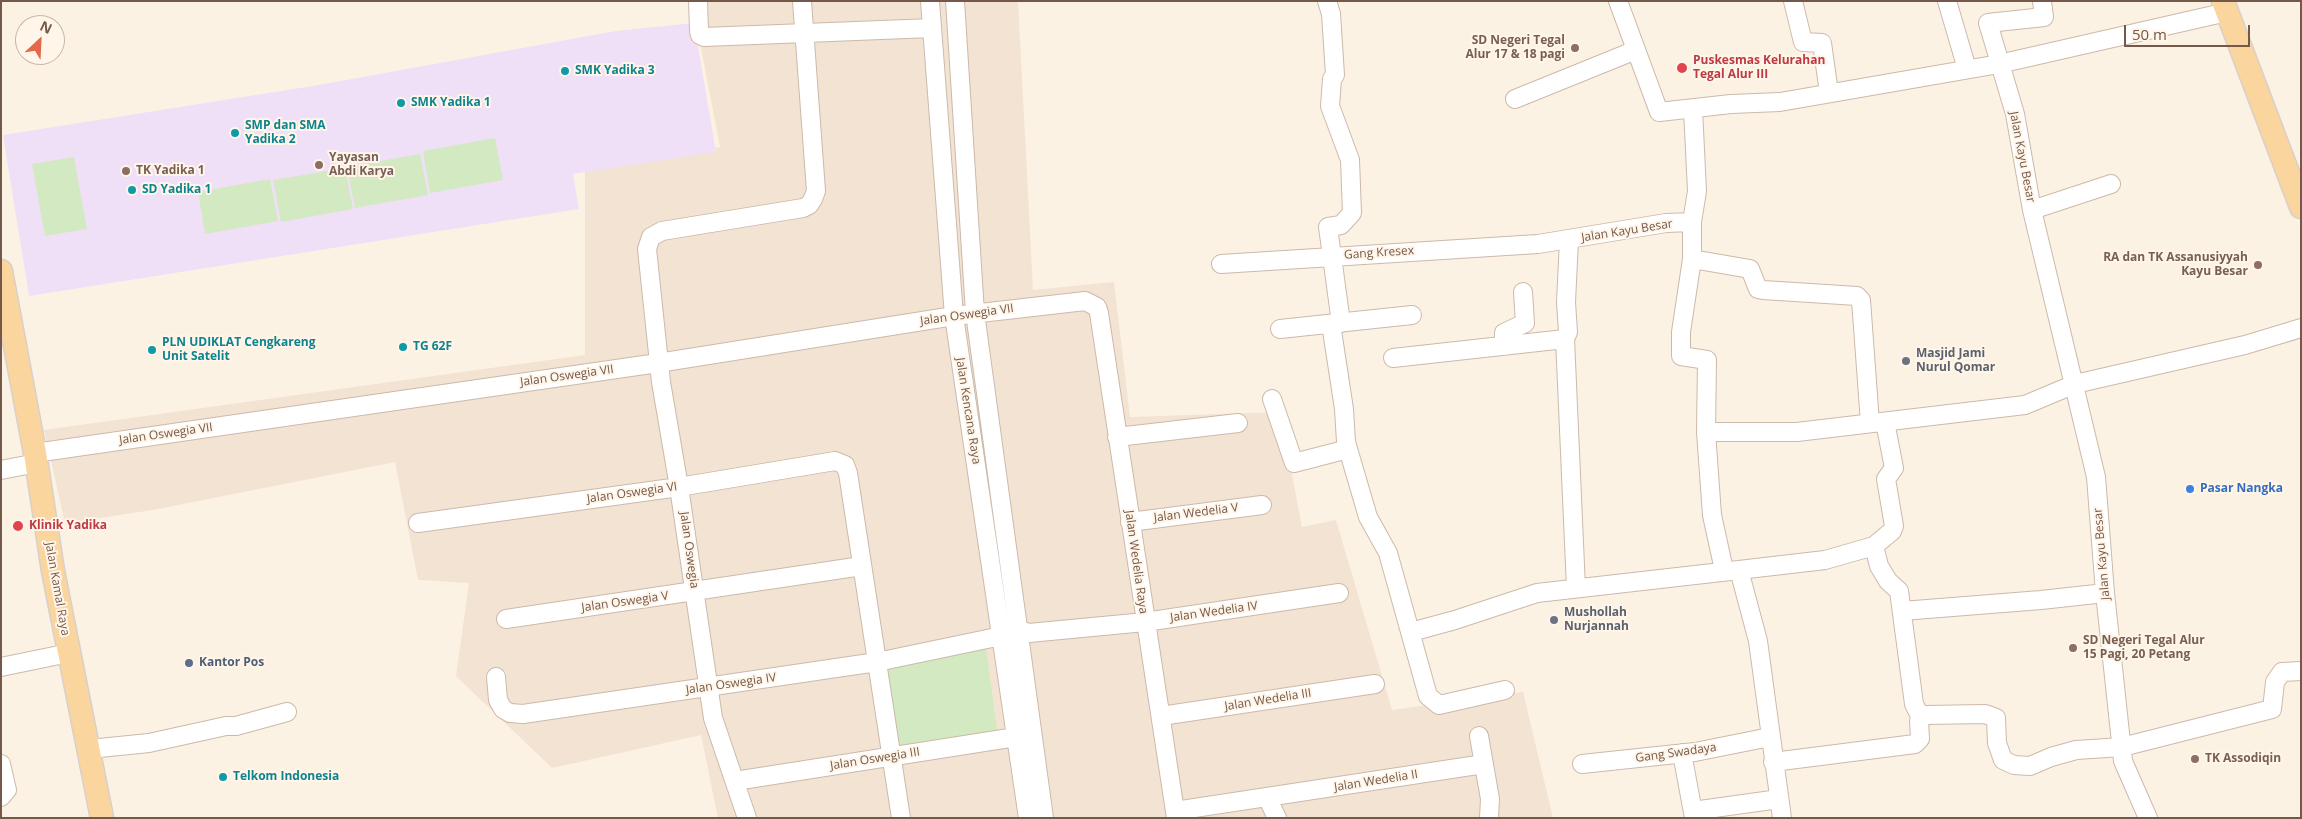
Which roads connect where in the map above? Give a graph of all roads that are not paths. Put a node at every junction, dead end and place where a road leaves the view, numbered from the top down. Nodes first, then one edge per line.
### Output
1 (698, 1) edge
2 (802, 1) edge
3 (930, 1) edge
4 (955, 1) edge
5 (1327, 1) edge
6 (1618, 1) edge
7 (1793, 1) edge
8 (1947, 1) edge
9 (2042, 1) edge
10 (2225, 6) edge
11 (932, 28) junction
12 (804, 34) junction
13 (1636, 50) junction
14 (1999, 64) junction
15 (1967, 69) junction
16 (1829, 93) junction
17 (1514, 98) dead end
18 (1693, 109) junction
19 (2111, 184) dead end
20 (2301, 207) edge
21 (2032, 210) junction
22 (1692, 222) junction
23 (1569, 240) junction
24 (1538, 244) joint
25 (1333, 256) junction
26 (1692, 259) junction
27 (1221, 264) dead end
28 (2, 276) edge
29 (1524, 292) dead end
30 (1097, 307) joint
31 (975, 313) junction
32 (1412, 315) dead end
33 (954, 316) junction
34 (1336, 323) junction
35 (2301, 328) edge
36 (1280, 329) dead end
37 (1565, 339) junction
38 (1504, 346) junction
39 (1393, 358) dead end
40 (658, 363) junction
41 (2075, 384) junction
42 (1272, 398) dead end
43 (1878, 422) junction
44 (1238, 423) dead end
45 (1706, 432) junction
46 (1117, 437) junction
47 (1348, 449) junction
48 (36, 458) junction
49 (1, 470) edge
50 (679, 487) junction
51 (1262, 505) dead end
52 (1130, 522) junction
53 (418, 523) dead end
54 (1874, 546) junction
55 (862, 566) junction
56 (1732, 570) junction
57 (1576, 588) junction
58 (695, 592) junction
59 (1339, 593) dead end
60 (2105, 593) junction
61 (1902, 611) junction
62 (506, 619) dead end
63 (1145, 622) junction
64 (1411, 632) junction
65 (1011, 636) junction
66 (69, 653) junction
67 (877, 662) junction
68 (1, 666) edge
69 (2301, 671) edge
70 (496, 677) dead end
71 (1374, 684) dead end
72 (708, 687) junction
73 (1505, 690) dead end
74 (287, 712) dead end
75 (1161, 716) junction
76 (1921, 718) junction
77 (1016, 736) junction
78 (1479, 736) dead end
79 (1770, 737) junction
80 (2122, 747) junction
81 (89, 749) junction
82 (1682, 753) junction
83 (892, 756) junction
84 (1774, 762) junction
85 (1, 764) edge
86 (1484, 764) junction
87 (1582, 764) dead end
88 (735, 781) junction
89 (1, 797) edge
90 (1267, 797) junction
91 (1779, 799) junction
92 (1740, 810) edge
93 (1175, 814) edge
94 (1693, 814) edge
95 (2147, 817) edge
96 (102, 818) edge
97 (747, 818) edge
98 (901, 818) edge
99 (1028, 818) edge
100 (1044, 818) edge
101 (1277, 818) edge
102 (1489, 818) edge
103 (1782, 818) edge

1 - 12 street
2 - 12 street
3 - 11 street, Jalan Kencana Raya
4 - 31 street, Jalan Kencana Raya
5 - 25 street
6 - 13 street
7 - 16 street
8 - 15 street
9 - 14 street, Jalan Kayu Besar
10 - 14 street
10 - 20 main road
11 - 12 street
11 - 33 street, Jalan Kencana Raya
12 - 40 street, Jalan Oswegia
13 - 17 street
13 - 18 street
14 - 15 street
14 - 21 street, Jalan Kayu Besar
15 - 16 street
16 - 18 street
18 - 22 street
19 - 21 street
21 - 41 street, Jalan Kayu Besar
22 - 23 street, Jalan Kayu Besar
22 - 26 street
23 - 24 street, Jalan Kayu Besar
23 - 37 street
24 - 25 street, Gang Kresex
25 - 27 street, Gang Kresex
25 - 34 street
26 - 43 street
26 - 45 street
28 - 48 main road, Jalan Kamal Raya
29 - 38 street
30 - 31 street, Jalan Oswegia VII
30 - 46 street, Jalan Wedelia Raya
31 - 33 street, Jalan Oswegia VII
31 - 65 street, Jalan Kencana Raya
32 - 34 street
33 - 40 street, Jalan Oswegia VII
33 - 65 street, Jalan Kencana Raya
34 - 36 street
34 - 47 street
35 - 41 street
37 - 38 street
37 - 57 street
38 - 39 street
40 - 48 street, Jalan Oswegia VII
40 - 50 street, Jalan Oswegia
41 - 43 street
41 - 60 street, Jalan Kayu Besar
42 - 47 street
43 - 45 street
43 - 54 street
44 - 46 street
45 - 56 street
46 - 52 street, Jalan Wedelia Raya
47 - 64 street
48 - 49 street, Jalan Oswegia VII
48 - 66 main road, Jalan Kamal Raya
50 - 53 street, Jalan Oswegia VI
50 - 55 street, Jalan Oswegia VI
50 - 58 street, Jalan Oswegia
51 - 52 street, Jalan Wedelia V
52 - 63 street, Jalan Wedelia Raya
54 - 56 street
54 - 61 street
55 - 58 street, Jalan Oswegia V
55 - 67 street
56 - 57 street
56 - 79 street
57 - 64 street
58 - 62 street, Jalan Oswegia V
58 - 72 street, Jalan Oswegia
59 - 63 street, Jalan Wedelia IV
60 - 61 street
60 - 80 street, Jalan Kayu Besar
61 - 76 street
63 - 65 street, Jalan Wedelia IV
63 - 75 street, Jalan Wedelia Raya
64 - 73 street
65 - 67 street, Jalan Oswegia IV
65 - 77 street, Jalan Kencana Raya
65 - 100 street, Jalan Kencana Raya
66 - 68 street
66 - 81 main road, Jalan Kamal Raya
67 - 72 street, Jalan Oswegia IV
67 - 83 street
69 - 80 street
70 - 72 street, Jalan Oswegia IV
71 - 75 street, Jalan Wedelia III
72 - 88 street, Jalan Oswegia
74 - 81 street
75 - 93 street, Jalan Wedelia Raya
76 - 80 street
76 - 84 street
77 - 83 street, Jalan Oswegia III
77 - 99 street, Jalan Kencana Raya
78 - 86 street
79 - 82 street, Gang Swadaya
79 - 84 street
80 - 95 street, Jalan Kayu Besar
81 - 96 main road, Jalan Kamal Raya
82 - 87 street, Gang Swadaya
82 - 94 street
83 - 88 street, Jalan Oswegia III
83 - 98 street
84 - 91 street
85 - 89 street
86 - 90 street, Jalan Wedelia II
86 - 102 street
88 - 97 street, Jalan Oswegia
90 - 93 street, Jalan Wedelia II
90 - 101 street
91 - 92 street
91 - 103 street
92 - 94 street

